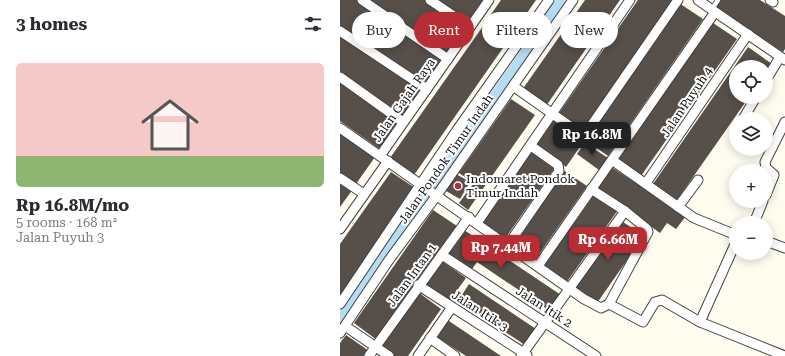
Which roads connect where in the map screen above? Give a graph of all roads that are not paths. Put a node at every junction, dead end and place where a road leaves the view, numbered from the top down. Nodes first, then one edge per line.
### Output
1 (362, 0) edge
2 (430, 0) edge
3 (489, 0) edge
4 (549, 0) edge
5 (573, 0) edge
6 (630, 0) edge
7 (678, 0) edge
8 (698, 0) edge
9 (718, 0) edge
10 (714, 10) junction
11 (448, 12) edge
12 (474, 21) edge
13 (340, 31) edge
14 (748, 34) junction
15 (456, 48) edge
16 (448, 59) junction
17 (782, 59) edge
18 (773, 71) edge
19 (340, 77) edge
20 (513, 86) junction
21 (427, 89) junction
22 (553, 114) junction
23 (403, 122) junction
24 (785, 122) edge
25 (340, 128) edge
26 (781, 139) edge
27 (531, 146) junction
28 (380, 156) junction
29 (612, 160) junction
30 (388, 161) junction
31 (765, 164) edge
32 (340, 178) edge
33 (698, 180) dead end
34 (646, 183) junction
35 (422, 185) junction
36 (591, 189) junction
37 (364, 194) junction
38 (435, 194) junction
39 (678, 207) junction
40 (625, 211) junction
41 (469, 217) junction
42 (477, 223) junction
43 (340, 228) edge
44 (729, 231) edge
45 (773, 244) edge
46 (508, 245) junction
47 (785, 248) edge
48 (442, 255) junction
49 (729, 258) edge
50 (538, 266) junction
51 (418, 285) junction
52 (569, 288) junction
53 (340, 304) edge
54 (609, 304) junction
55 (452, 307) junction
56 (546, 322) junction
57 (700, 322) junction
58 (342, 329) edge
59 (430, 338) junction
60 (375, 346) junction
61 (524, 355) edge
62 (779, 355) edge
63 (368, 356) edge
64 (389, 356) edge
65 (418, 356) edge
66 (455, 356) edge
67 (596, 356) edge

1 - 16 street
2 - 11 street
3 - 12 street, Jalan Gajah Raya
4 - 35 street, Jalan Pondok Timur Indah
5 - 20 street, Jalan Pondok Timur Indah
6 - 22 street
7 - 22 street
8 - 10 street
9 - 10 lane
10 - 14 street
10 - 29 street
13 - 21 street
14 - 17 street
14 - 34 street, Jalan Puyuh 4
15 - 16 street, Jalan Gajah Raya
16 - 21 street, Jalan Gajah Raya
17 - 18 street
19 - 23 street
20 - 22 street
20 - 38 street, Jalan Pondok Timur Indah
21 - 23 street, Jalan Gajah Raya
22 - 27 street
23 - 28 street, Jalan Gajah Raya
24 - 26 street
25 - 28 street
26 - 31 street
27 - 42 street
27 - 46 street
28 - 30 street
29 - 34 street
29 - 36 street
30 - 35 street
30 - 37 street
32 - 37 street
33 - 39 street
34 - 39 street
35 - 38 street
35 - 53 street, Jalan Pondok Timur Indah
36 - 40 street
36 - 50 street
37 - 43 street
38 - 41 street
38 - 58 street, Jalan Pondok Timur Indah
39 - 44 street
40 - 52 street
40 - 54 street
41 - 42 street
41 - 48 street, Jalan Intan 1
42 - 46 street
45 - 47 street
46 - 50 street
48 - 51 street, Jalan Intan 1
48 - 56 street, Jalan Itik 2
49 - 57 street
50 - 52 street
51 - 55 street, Jalan Itik 3
51 - 60 street, Jalan Intan 1
52 - 54 street
52 - 56 street
54 - 57 street
55 - 59 street
55 - 61 street, Jalan Itik 3
56 - 61 street
56 - 67 street, Jalan Itik 2
57 - 62 street
58 - 60 street
59 - 65 street
59 - 66 street
60 - 63 street, Jalan Intan 1
60 - 64 street

